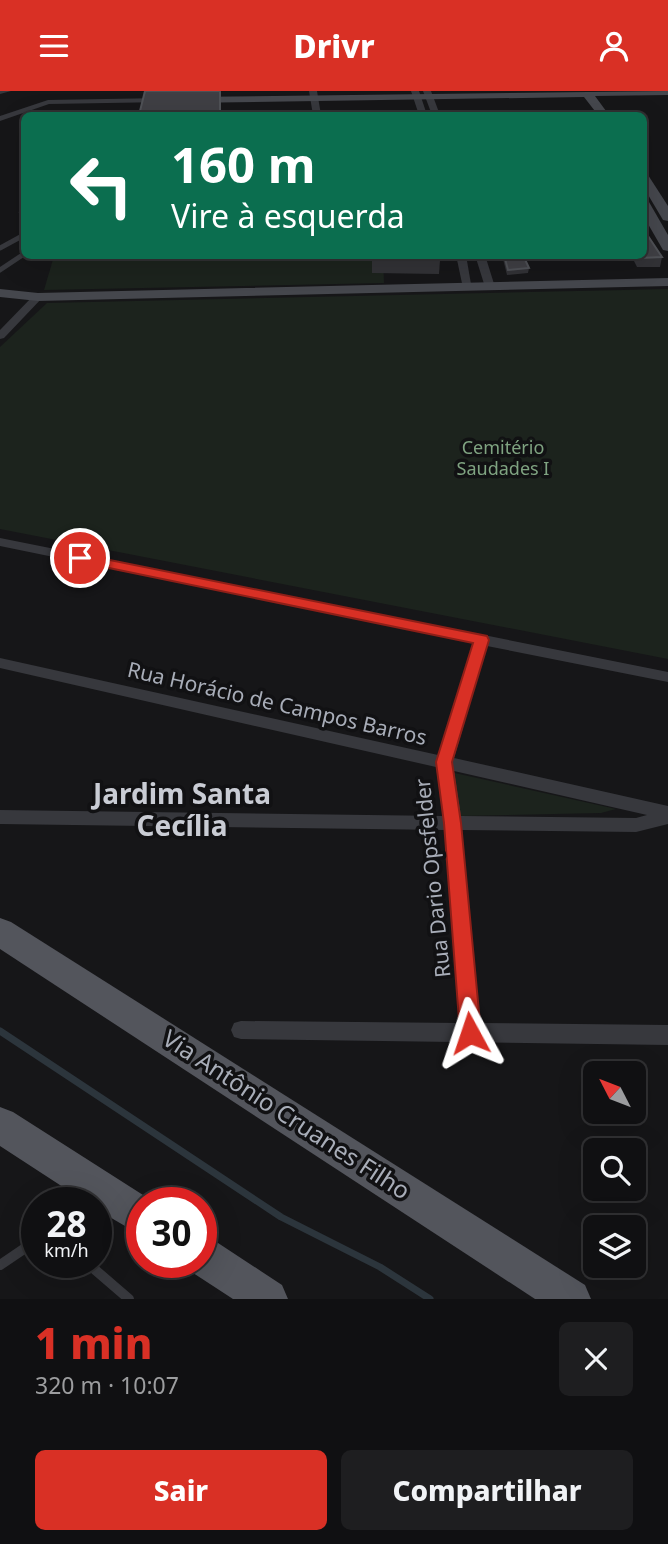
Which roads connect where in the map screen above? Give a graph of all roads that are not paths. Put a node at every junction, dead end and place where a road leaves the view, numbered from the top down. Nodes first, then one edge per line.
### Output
1 (7, 91) edge
2 (50, 91) edge
3 (0, 92) edge
4 (668, 92) edge
5 (579, 93) edge
6 (314, 94) edge
7 (422, 94) edge
8 (183, 95) edge
9 (48, 102) junction
10 (317, 112) edge
11 (423, 112) edge
12 (434, 112) edge
13 (588, 112) edge
14 (600, 112) edge
15 (0, 119) edge
16 (647, 183) edge
17 (668, 217) edge
18 (648, 219) edge
19 (21, 237) edge
20 (668, 247) edge
21 (0, 248) edge
22 (21, 256) edge
23 (462, 259) edge
24 (481, 259) edge
25 (0, 270) edge
26 (668, 282) edge
27 (490, 287) junction
28 (468, 288) junction
29 (0, 293) edge
30 (38, 297) junction
31 (0, 315) edge
32 (17, 318) junction
33 (0, 336) edge
34 (0, 542) edge
35 (481, 640) junction
36 (0, 663) edge
37 (668, 677) edge
38 (444, 762) junction
39 (668, 815) edge
40 (0, 817) edge
41 (453, 823) junction
42 (0, 932) edge
43 (241, 1030) dead end
44 (470, 1033) junction
45 (668, 1035) edge
46 (0, 1125) edge
47 (126, 1207) edge
48 (21, 1251) edge
49 (0, 1265) edge
50 (217, 1266) edge
51 (105, 1278) edge
52 (129, 1299) edge
53 (268, 1299) edge
54 (570, 1299) edge

1 - 3 street
2 - 9 street
4 - 5 main road
5 - 7 main road
5 - 13 main road
5 - 14 main road
6 - 7 main road
6 - 8 main road
6 - 10 street
7 - 11 street
7 - 12 street
8 - 9 street
9 - 15 street
16 - 17 main road
18 - 20 main road
19 - 21 lane
22 - 25 lane
23 - 28 street
24 - 27 street
26 - 27 main road
27 - 28 main road
28 - 30 main road
29 - 30 main road
30 - 32 street
31 - 32 street
32 - 33 street
34 - 35 street
35 - 37 street
35 - 38 street, Rua Dario Opsfelder
36 - 38 street, Rua Horácio de Campos Barros
38 - 39 street, Rua Horácio de Campos Barros
38 - 41 street, Rua Dario Opsfelder
39 - 41 street
40 - 41 street
41 - 44 street, Rua Dario Opsfelder
42 - 54 main road, Via Antônio Cruanes Filho
43 - 44 street
44 - 45 street
46 - 47 main road
48 - 49 lane
50 - 53 main road
51 - 52 lane

